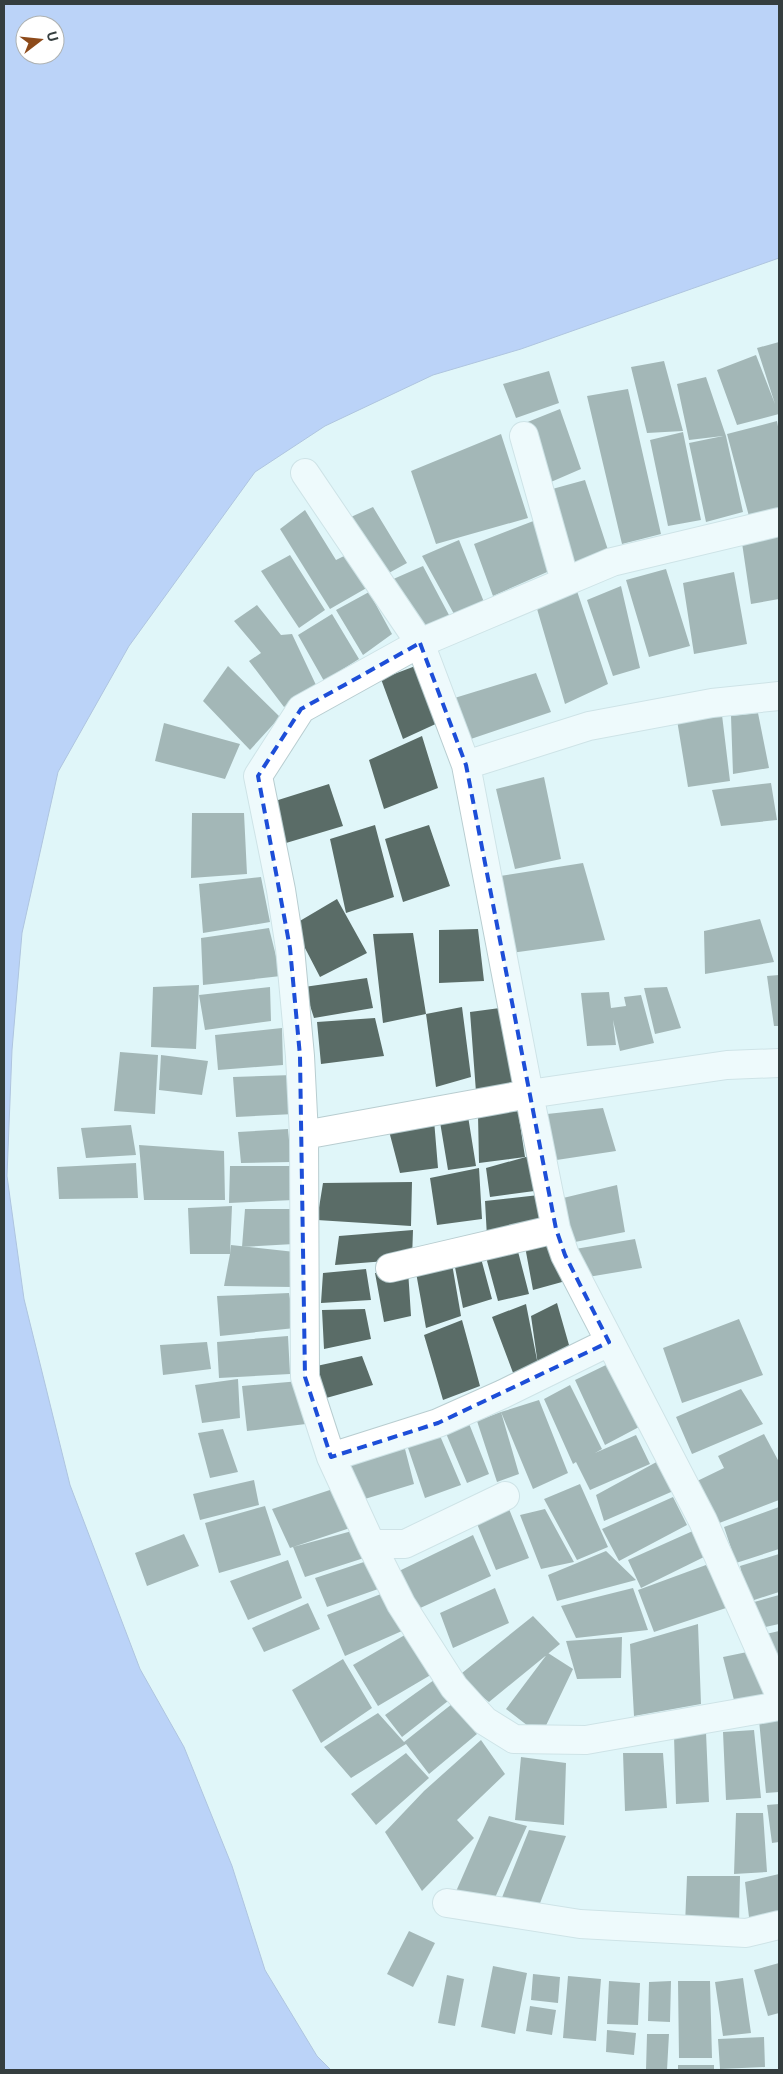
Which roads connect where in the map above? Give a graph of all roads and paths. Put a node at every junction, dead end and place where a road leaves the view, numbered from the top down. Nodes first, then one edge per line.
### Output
1 (524, 436) dead end
2 (305, 473) dead end
3 (779, 522) edge
4 (565, 581) junction
5 (420, 643) junction
6 (779, 696) edge
7 (466, 765) junction
8 (779, 1062) edge
9 (528, 1094) junction
10 (304, 1135) junction
11 (556, 1229) junction
12 (390, 1268) dead end
13 (609, 1342) junction
14 (331, 1458) junction
15 (505, 1496) dead end
16 (371, 1544) junction
17 (779, 1693) edge
18 (779, 1706) edge
19 (447, 1903) dead end
20 (779, 1925) edge

1 - 4 street
2 - 5 street
3 - 4 street
4 - 5 street
5 - 7 street
5 - 10 street
6 - 7 street
7 - 9 street
8 - 9 street
9 - 10 street
9 - 11 street
10 - 14 street
11 - 12 street
11 - 13 street
13 - 14 street
13 - 17 street
14 - 16 street
15 - 16 street
16 - 18 street
19 - 20 street

